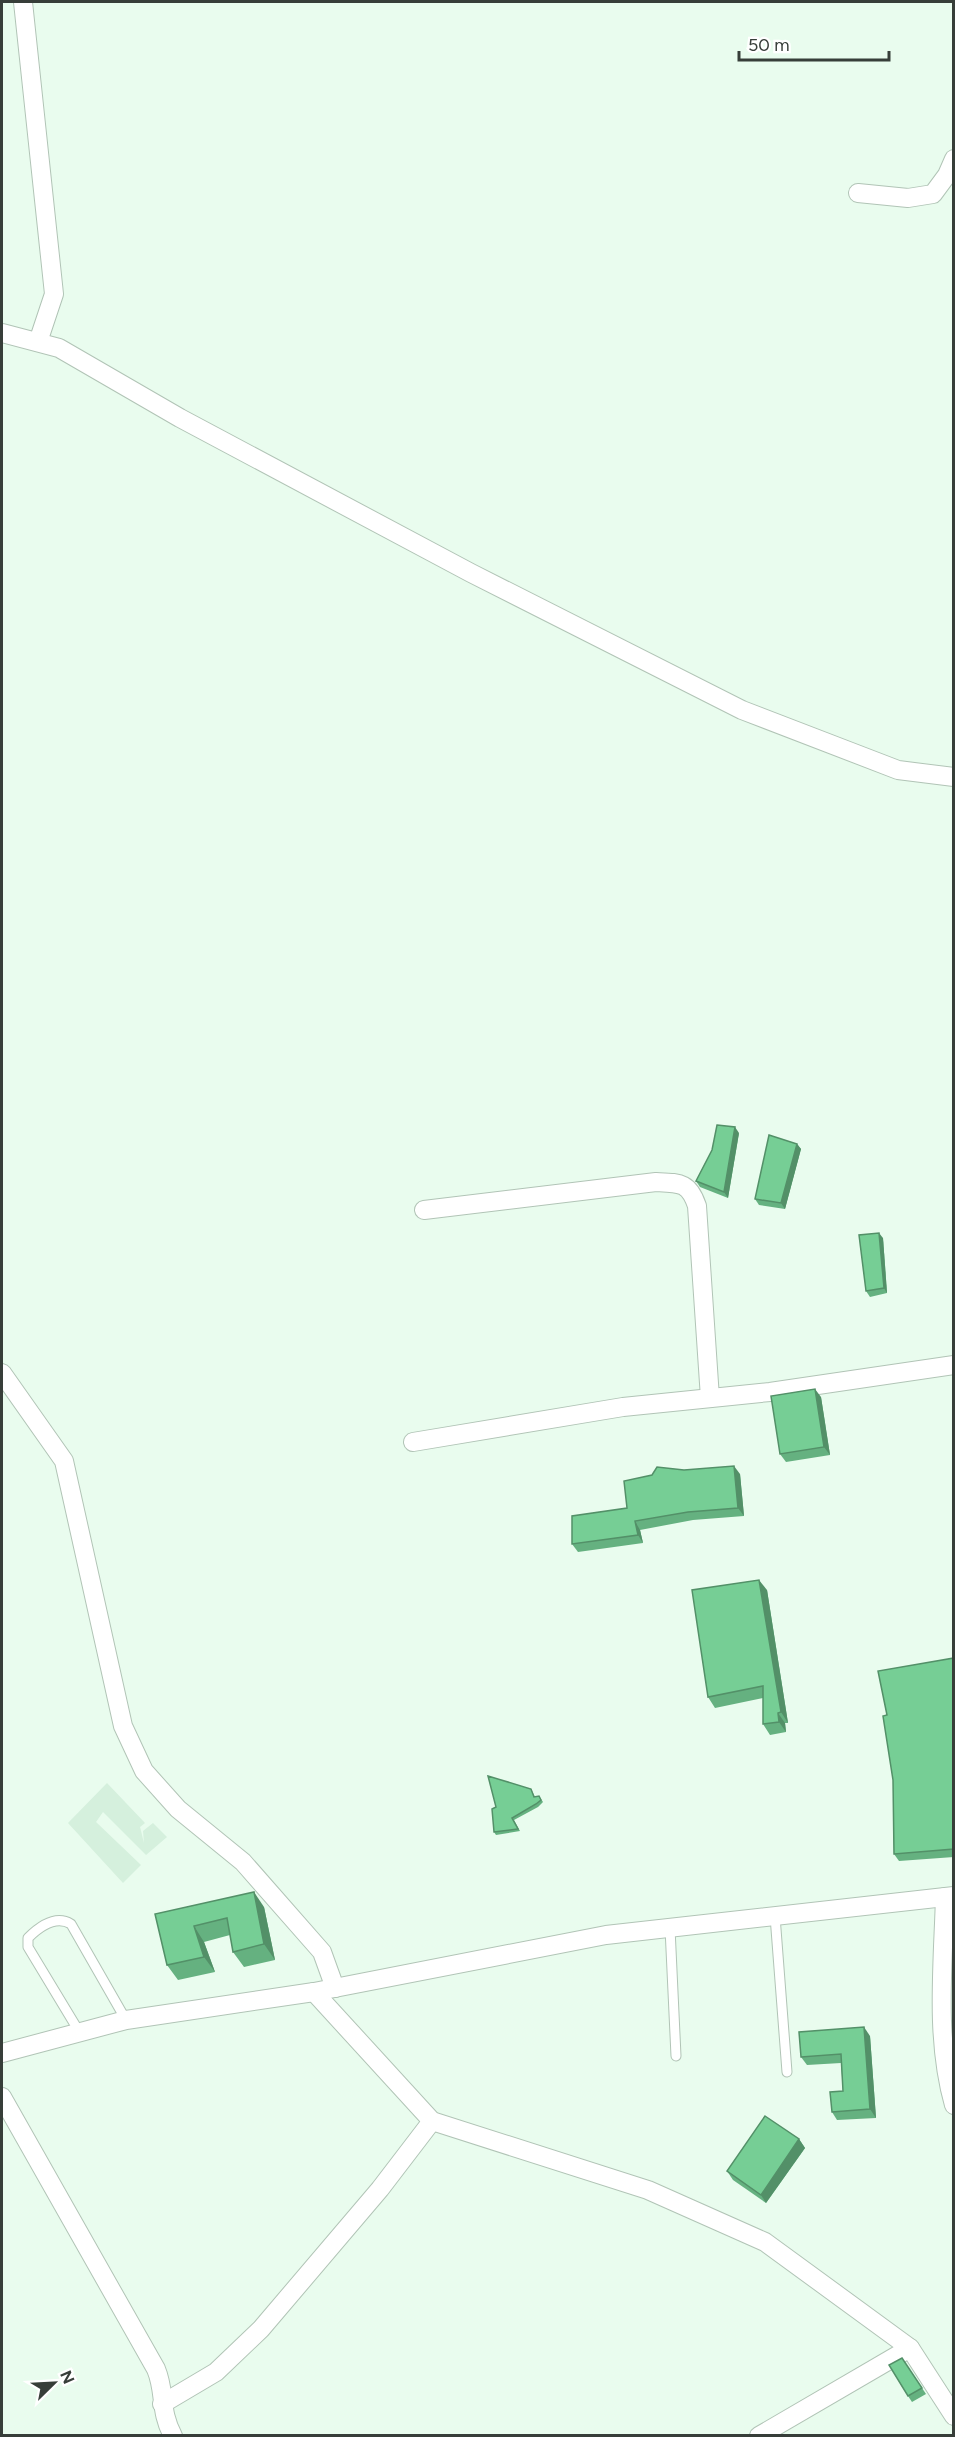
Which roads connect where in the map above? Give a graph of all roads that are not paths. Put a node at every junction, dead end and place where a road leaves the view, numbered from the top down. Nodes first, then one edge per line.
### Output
1 (23, 2) edge
2 (954, 159) edge
3 (858, 193) dead end
4 (2, 333) edge
5 (38, 342) junction
6 (954, 777) edge
7 (424, 1210) dead end
8 (954, 1365) edge
9 (2, 1372) edge
10 (710, 1398) junction
11 (413, 1442) dead end
12 (949, 1897) edge
13 (775, 1916) junction
14 (670, 1928) junction
15 (335, 1988) junction
16 (314, 1992) junction
17 (126, 2020) junction
18 (80, 2032) junction
19 (2, 2053) edge
20 (676, 2056) dead end
21 (788, 2072) dead end
22 (2, 2097) edge
23 (954, 2105) edge
24 (432, 2121) junction
25 (910, 2348) junction
26 (162, 2404) junction
27 (954, 2416) edge
28 (173, 2436) edge
29 (759, 2436) edge

1 - 5 street
2 - 3 street
4 - 5 street
5 - 6 street
7 - 10 street
8 - 10 street
9 - 15 street
10 - 11 street
12 - 13 street
12 - 23 street
13 - 14 street
13 - 21 lane
14 - 15 street
14 - 20 lane
15 - 16 street
16 - 17 street
16 - 24 street
17 - 18 street
17 - 18 lane
18 - 19 street
22 - 26 street
24 - 25 street
24 - 26 street
25 - 27 street
25 - 29 street
26 - 28 street

